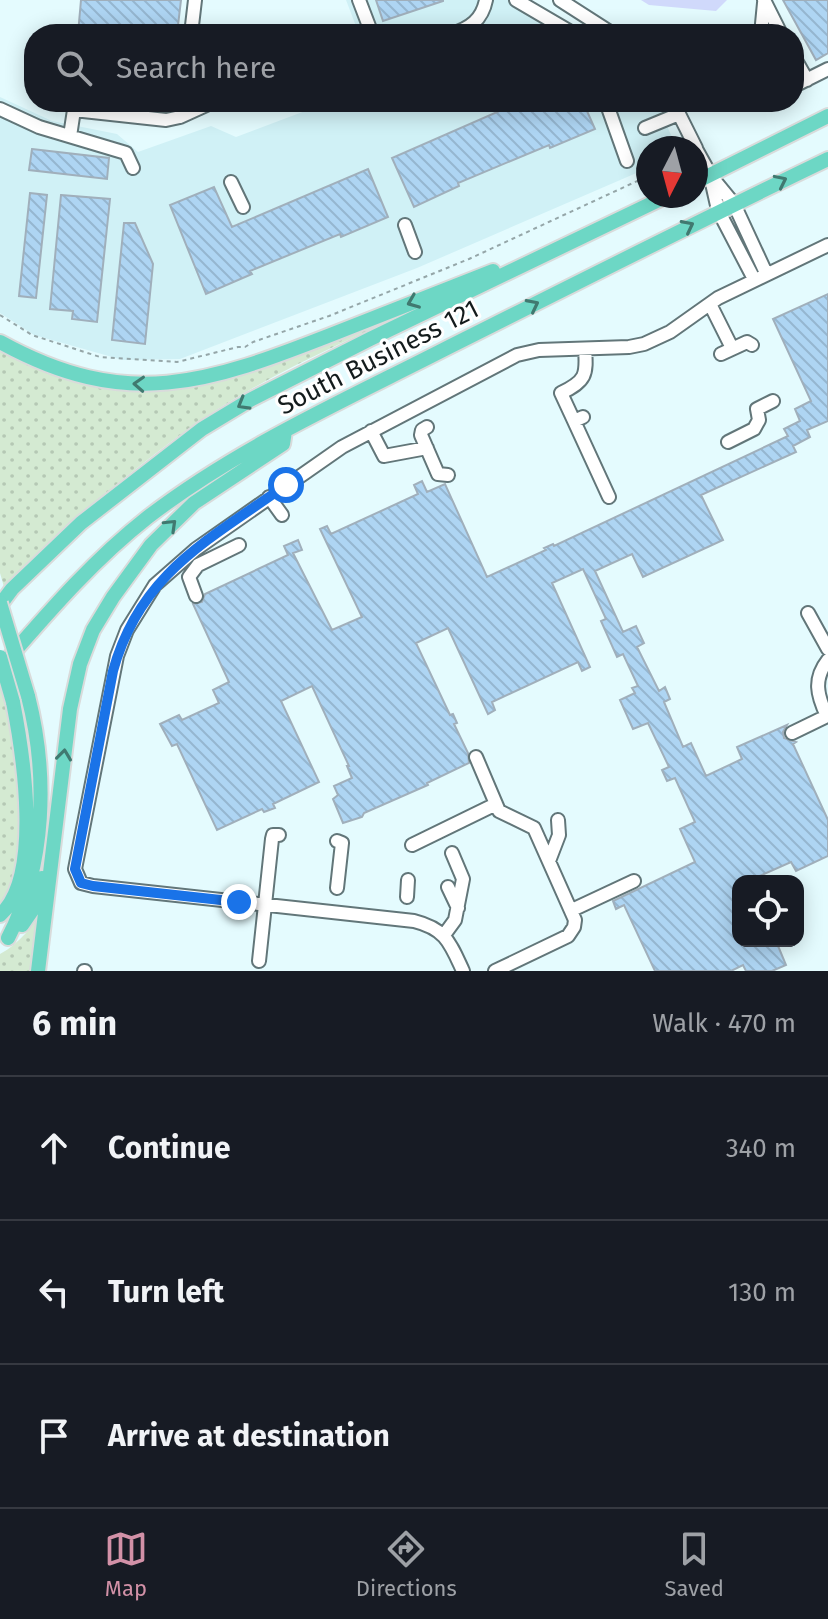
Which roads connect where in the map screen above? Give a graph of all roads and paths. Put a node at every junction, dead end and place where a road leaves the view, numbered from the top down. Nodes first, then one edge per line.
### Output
1 (359, 0) edge
2 (486, 0) edge
3 (516, 0) edge
4 (565, 1) edge
5 (764, 1) edge
6 (368, 24) edge
7 (473, 24) edge
8 (557, 24) edge
9 (598, 24) edge
10 (762, 24) edge
11 (776, 24) edge
12 (828, 69) edge
13 (804, 75) edge
14 (807, 80) junction
15 (804, 81) edge
16 (0, 109) edge
17 (74, 112) edge
18 (92, 112) edge
19 (181, 112) edge
20 (191, 112) edge
21 (610, 112) edge
22 (670, 112) edge
23 (678, 112) edge
24 (828, 116) edge
25 (180, 117) junction
26 (645, 128) dead end
27 (70, 136) junction
28 (690, 136) edge
29 (828, 159) edge
30 (627, 161) dead end
31 (133, 168) dead end
32 (708, 170) edge
33 (711, 176) junction
34 (708, 177) edge
35 (231, 182) dead end
36 (636, 182) edge
37 (734, 204) junction
38 (243, 207) dead end
39 (643, 208) edge
40 (718, 210) junction
41 (405, 225) dead end
42 (590, 234) junction
43 (828, 245) edge
44 (415, 252) dead end
45 (766, 273) junction
46 (754, 279) junction
47 (710, 304) junction
48 (0, 315) edge
49 (0, 342) edge
50 (752, 345) dead end
51 (585, 349) junction
52 (773, 401) dead end
53 (427, 427) dead end
54 (285, 431) junction
55 (371, 431) junction
56 (728, 442) dead end
57 (427, 448) junction
58 (448, 475) dead end
59 (269, 497) junction
60 (609, 497) dead end
61 (282, 515) dead end
62 (239, 545) dead end
63 (196, 596) dead end
64 (0, 604) edge
65 (808, 613) dead end
66 (828, 649) edge
67 (0, 657) edge
68 (828, 660) edge
69 (0, 668) edge
70 (828, 716) edge
71 (792, 733) dead end
72 (476, 757) dead end
73 (60, 789) junction
74 (496, 804) junction
75 (558, 820) dead end
76 (279, 835) dead end
77 (337, 841) dead end
78 (412, 845) dead end
79 (452, 853) dead end
80 (549, 861) junction
81 (408, 880) dead end
82 (634, 881) dead end
83 (448, 887) dead end
84 (337, 888) dead end
85 (407, 897) dead end
86 (265, 905) junction
87 (458, 908) junction
88 (572, 910) junction
89 (0, 915) edge
90 (444, 935) junction
91 (4, 940) edge
92 (259, 961) dead end
93 (38, 971) edge
94 (463, 971) edge
95 (495, 971) edge

1 - 6 street
2 - 7 street
3 - 8 street
4 - 9 street
5 - 10 street
5 - 11 street
12 - 14 street
13 - 14 street
14 - 15 street
16 - 27 street
17 - 27 street
18 - 25 street
19 - 25 street
20 - 25 street
21 - 30 street
22 - 26 street
23 - 28 street
24 - 33 main road
27 - 31 street
37 -> 29 main road, South Business 121
32 - 33 street
33 - 34 main road
33 - 37 street
33 - 40 street
35 - 38 street
36 - 48 path
37 - 40 main road, South Business 121
37 - 45 street
39 - 42 main road, South Business 121
40 - 46 street
54 -> 40 main road, South Business 121
41 - 44 street
42 -> 49 main road
42 -> 64 main road, South Business 121
43 - 45 street
45 - 46 street
46 - 47 street
47 - 50 street
47 - 51 street
51 - 55 street
51 - 60 street
52 - 56 street
53 - 57 street
54 - 69 main road, South Business 121
73 -> 54 main road
55 - 57 street
55 - 59 street
57 - 58 street
59 - 61 street
59 - 86 street
62 - 63 street
64 - 91 main road, bridge
65 - 66 street
67 - 89 main road, bridge
68 - 70 street
70 - 71 street
72 - 74 street
73 - 91 main road
73 - 93 main road
74 - 78 street
74 - 80 street
75 - 80 street
76 - 86 street
77 - 84 street
79 - 87 street
80 - 88 street
81 - 85 street
82 - 88 street
83 - 87 street
86 - 90 street
86 - 92 street
87 - 90 street
88 - 95 street
90 - 94 street

